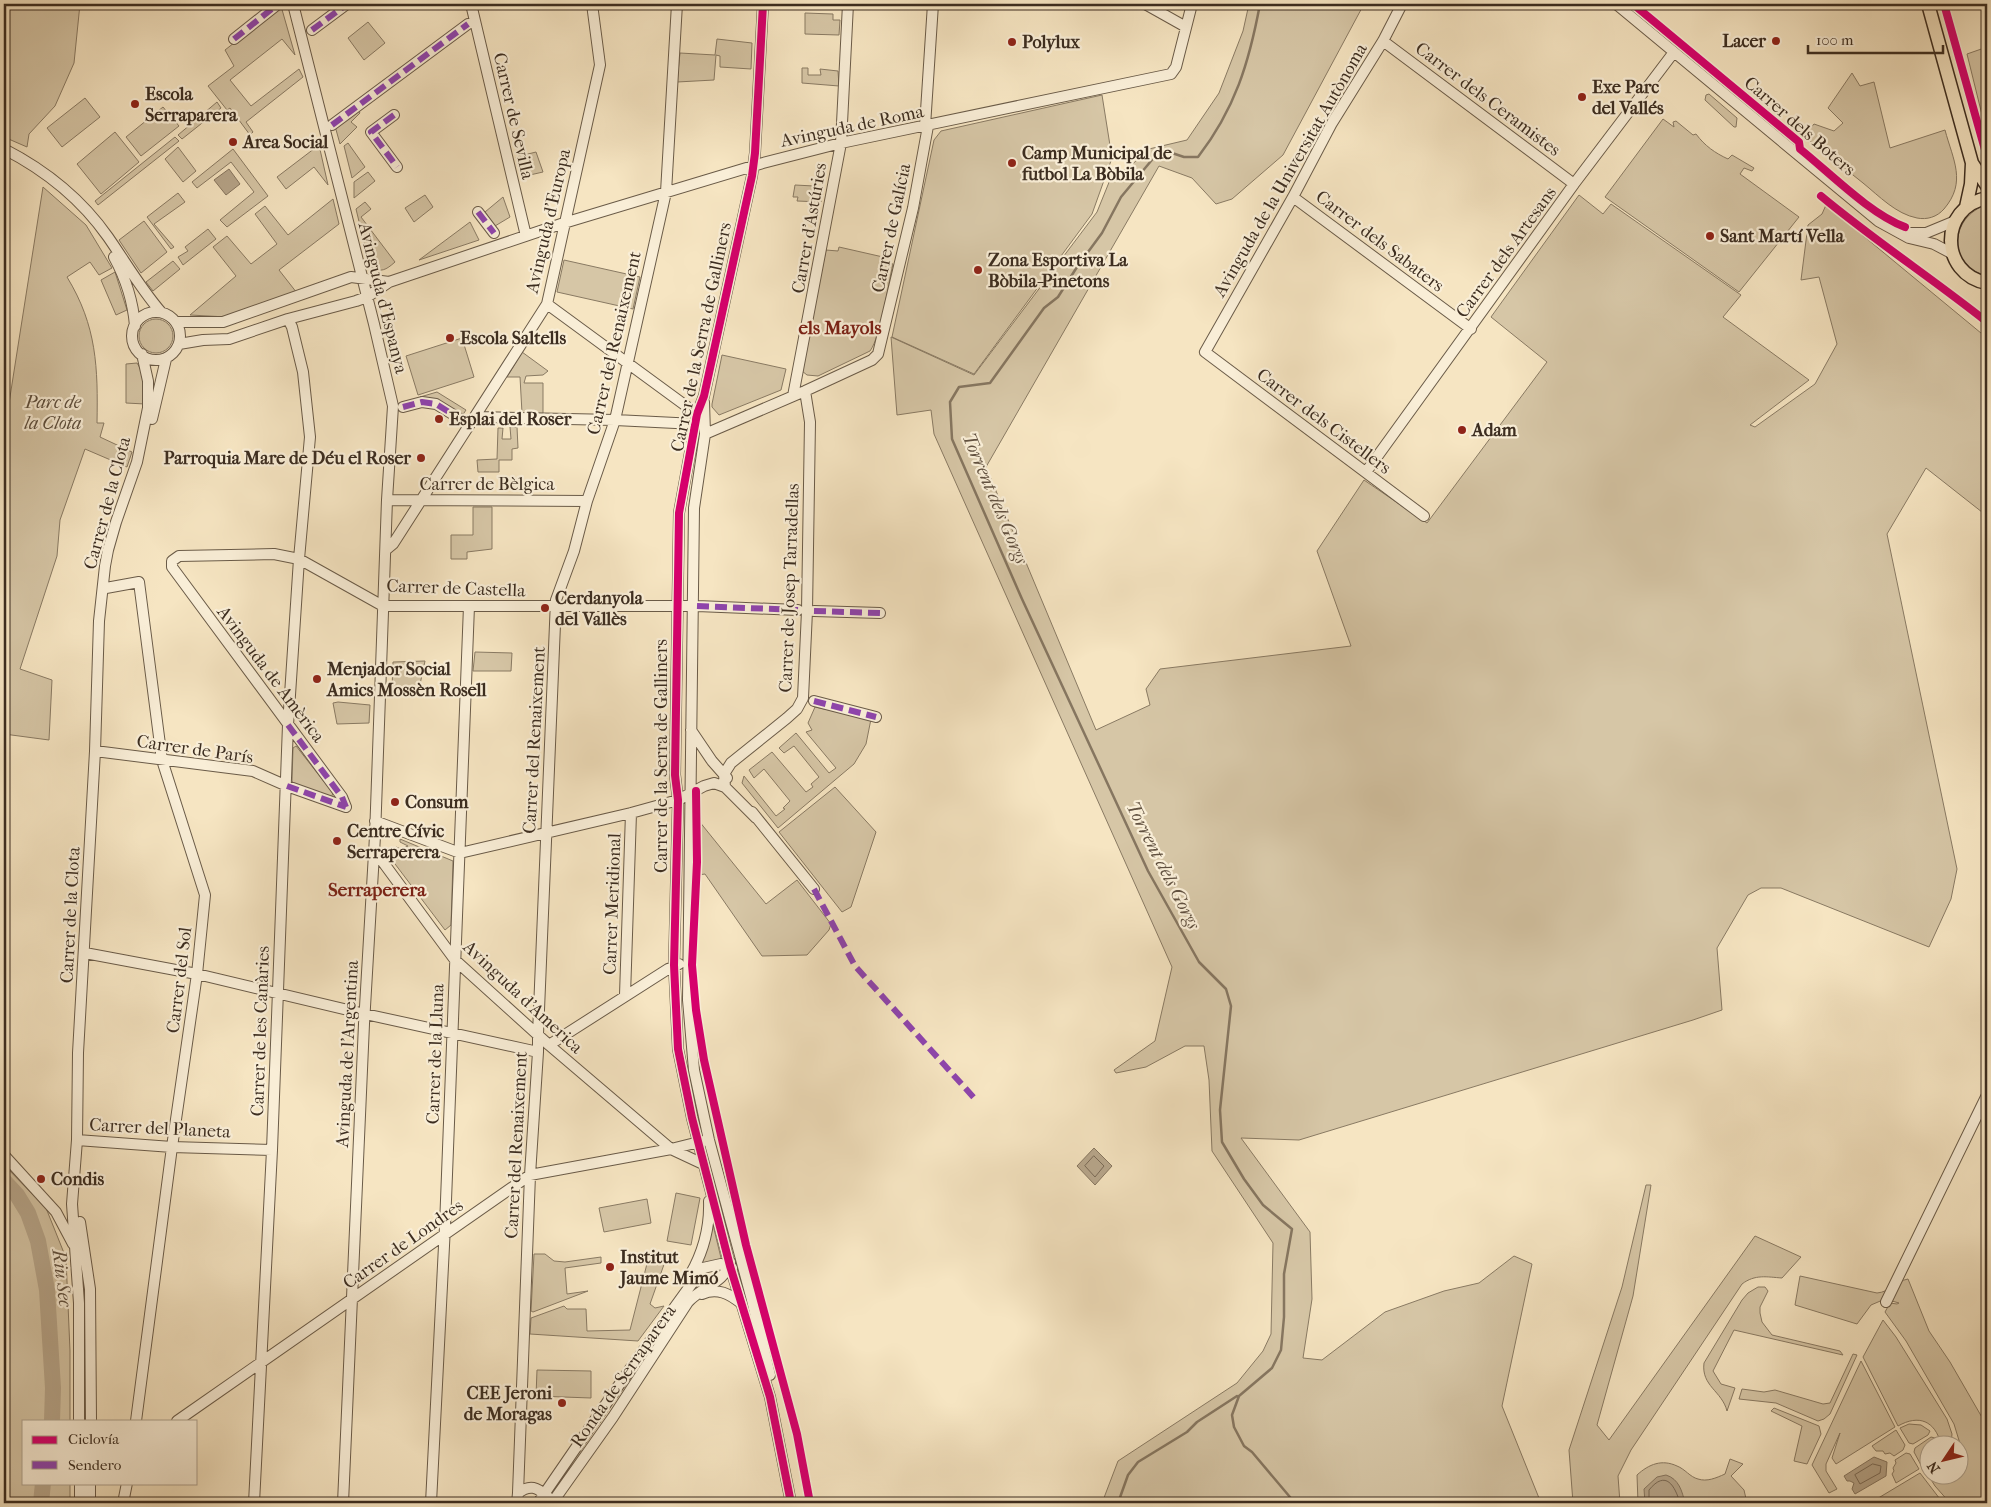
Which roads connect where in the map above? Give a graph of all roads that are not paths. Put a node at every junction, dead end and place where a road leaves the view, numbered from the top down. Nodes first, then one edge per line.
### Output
1 (278, 4) edge
2 (293, 4) edge
3 (347, 4) edge
4 (470, 4) edge
5 (592, 4) edge
6 (677, 4) edge
7 (763, 4) edge
8 (848, 4) edge
9 (933, 4) edge
10 (1145, 4) edge
11 (1192, 4) edge
12 (1402, 4) edge
13 (1616, 4) edge
14 (1928, 4) edge
15 (468, 24) dead end
16 (1186, 27) junction
17 (312, 30) dead end
18 (234, 39) dead end
19 (1383, 41) junction
20 (1674, 52) junction
21 (394, 116) dead end
22 (332, 125) dead end
23 (926, 126) junction
24 (841, 143) junction
25 (4, 149) edge
26 (4, 157) edge
27 (1972, 164) junction
28 (753, 166) junction
29 (397, 167) dead end
30 (1574, 184) junction
31 (1987, 186) edge
32 (666, 192) junction
33 (1293, 196) junction
34 (1987, 198) edge
35 (1966, 207) junction
36 (478, 212) dead end
37 (1955, 221) junction
38 (564, 223) junction
39 (494, 234) dead end
40 (1903, 234) junction
41 (526, 236) junction
42 (1953, 254) junction
43 (362, 278) junction
44 (390, 282) junction
45 (1986, 284) edge
46 (367, 297) junction
47 (547, 304) junction
48 (161, 312) junction
49 (288, 319) junction
50 (176, 322) junction
51 (135, 326) junction
52 (1471, 329) junction
53 (179, 344) junction
54 (1205, 352) joint
55 (142, 354) junction
56 (166, 359) junction
57 (628, 364) junction
58 (805, 391) junction
59 (704, 396) junction
60 (793, 396) junction
61 (402, 407) dead end
62 (475, 417) junction
63 (697, 419) junction
64 (462, 420) dead end
65 (615, 420) junction
66 (146, 431) junction
67 (705, 434) junction
68 (143, 444) junction
69 (1366, 472) junction
70 (687, 475) junction
71 (699, 476) junction
72 (388, 500) junction
73 (422, 500) junction
74 (587, 501) junction
75 (1424, 516) dead end
76 (387, 549) junction
77 (299, 559) junction
78 (172, 561) joint
79 (106, 588) junction
80 (383, 606) junction
81 (469, 606) junction
82 (694, 606) junction
83 (556, 607) junction
84 (677, 607) junction
85 (798, 610) dead end
86 (814, 611) dead end
87 (880, 614) dead end
88 (99, 660) junction
89 (814, 701) dead end
90 (876, 717) dead end
91 (292, 727) junction
92 (690, 728) junction
93 (95, 752) junction
94 (162, 760) junction
95 (734, 760) junction
96 (712, 761) junction
97 (724, 774) junction
98 (287, 786) junction
99 (704, 786) junction
100 (725, 787) junction
101 (690, 795) junction
102 (678, 800) junction
103 (346, 807) joint
104 (631, 814) junction
105 (756, 818) junction
106 (375, 821) junction
107 (546, 833) junction
108 (374, 850) junction
109 (460, 853) junction
110 (814, 889) dead end
111 (85, 953) junction
112 (455, 960) junction
113 (687, 963) junction
114 (674, 965) junction
115 (197, 974) junction
116 (278, 992) junction
117 (625, 995) junction
118 (364, 1014) junction
119 (452, 1033) junction
120 (538, 1034) junction
121 (549, 1045) junction
122 (538, 1052) junction
123 (1987, 1095) edge
124 (77, 1140) junction
125 (709, 1140) junction
126 (698, 1141) junction
127 (172, 1147) junction
128 (671, 1148) junction
129 (272, 1150) junction
130 (4, 1155) edge
131 (703, 1164) junction
132 (75, 1172) junction
133 (530, 1175) junction
134 (708, 1184) junction
135 (726, 1203) junction
136 (72, 1204) junction
137 (56, 1212) junction
138 (444, 1236) junction
139 (75, 1249) junction
140 (730, 1266) junction
141 (750, 1294) junction
142 (352, 1299) junction
143 (1886, 1302) dead end
144 (742, 1304) junction
145 (91, 1330) junction
146 (261, 1362) junction
147 (630, 1369) junction
148 (79, 1420) edge
149 (91, 1420) edge
150 (136, 1420) edge
151 (178, 1420) edge
152 (577, 1467) junction
153 (80, 1484) edge
154 (90, 1484) edge
155 (127, 1484) edge
156 (517, 1498) edge
157 (548, 1499) edge
158 (80, 1503) edge
159 (90, 1503) edge
160 (124, 1503) edge
161 (254, 1503) edge
162 (343, 1503) edge
163 (431, 1503) edge
164 (538, 1503) edge
165 (791, 1503) edge
166 (795, 1503) edge

1 - 18 street
2 - 43 street, Avinguda d'Espanya
3 - 17 street
4 - 41 street, Carrer de Sevilla
5 - 38 street, Avinguda d'Europa
6 - 32 street, Carrer del Renaixement
7 - 28 street, Carrer de la Serra de Galliners
8 - 24 street, Carrer d'Astúries
9 - 23 street, Carrer de Galícia
10 - 16 street
11 - 16 street, Avinguda de Roma
12 - 19 street, Avinguda de la Universitat Autònoma
13 - 20 street, Carrer dels Boters
14 - 27 main road
15 - 22 street
16 - 23 street, Avinguda de Roma
19 - 30 street, Carrer dels Ceramistes
19 - 33 street, Avinguda de la Universitat Autònoma
20 - 30 street, Carrer dels Artesans
20 - 40 street, Carrer dels Boters
21 - 29 street
23 - 24 street, Avinguda de Roma
23 - 58 street, Carrer de Galícia
24 - 28 street, Avinguda de Roma
24 - 60 street, Carrer d'Astúries
25 - 48 street
26 - 51 street
27 - 31 main road
27 - 35 main road
28 - 32 street, Avinguda de Roma
28 - 59 street, Carrer de la Serra de Galliners
30 - 52 street, Carrer dels Artesans
32 - 38 street, Avinguda de Roma
32 - 57 street, Carrer del Renaixement
33 - 52 street, Carrer dels Sabaters
33 - 54 street, Avinguda de la Universitat Autònoma
34 - 35 main road
35 - 37 main road
36 - 39 street
37 - 40 street
37 - 42 main road
38 - 41 street, Avinguda de Roma
38 - 47 street, Avinguda d'Europa
40 - 42 street, Carrer dels Boters
41 - 44 street, Avinguda de Roma
42 - 45 main road
43 - 44 street, Avinguda de Roma
43 - 46 street, Avinguda d'Espanya
43 - 50 street, Avinguda de Roma
44 - 46 street, Avinguda de Roma
46 - 49 street, Avinguda de Roma
46 - 72 street, Avinguda d'Espanya
47 - 57 street
47 - 62 street, Avinguda d'Europa
48 - 50 street
48 - 51 street
49 - 53 street, Avinguda de Roma
49 - 77 street, Carrer de les Canàries
50 - 53 street
51 - 55 street
52 - 69 street, Carrer dels Artesans
53 - 56 street
54 - 69 street, Carrer dels Cistellers
55 - 56 street
55 - 66 street, Carrer de la Clota
56 - 66 street, Carrer de la Clota
57 - 63 street
57 - 65 street, Carrer del Renaixement
58 - 60 street, Carrer de Galícia
58 - 95 street, Carrer de Josep Tarradellas
59 - 63 street, Carrer de la Serra de Galliners
59 - 67 street, Carrer de la Serra de Galliners
60 - 67 street, Carrer de Galícia
61 - 64 street
62 - 65 street
62 - 73 street, Avinguda d'Europa
63 - 65 street
63 - 67 street
63 - 70 street, Carrer de la Serra de Galliners
65 - 74 street, Carrer del Renaixement
66 - 68 street, Carrer de la Clota
67 - 71 street, Carrer de la Serra de Galliners
68 - 79 street, Carrer de la Clota
68 - 88 street, Carrer de la Clota
69 - 75 street, Carrer dels Cistellers
70 - 71 street
70 - 84 street, Carrer de la Serra de Galliners
71 - 82 street, Carrer de la Serra de Galliners
72 - 73 street, Carrer de Bèlgica
72 - 76 street, Avinguda d'Espanya
73 - 74 street, Carrer de Bèlgica
73 - 76 street, Avinguda d'Europa
74 - 83 street, Carrer del Renaixement
76 - 80 street, Avinguda d'Espanya
77 - 78 street, Carrer de Castella
77 - 80 street, Carrer de Castella
77 - 91 street, Carrer de les Canàries
78 - 91 street, Avinguda de Amèrica
79 - 88 street, Carrer de la Clota
79 - 94 street, Carrer del Sol
80 - 81 street, Carrer de Castella
80 - 106 street, Avinguda de l'Argentina
81 - 83 street, Carrer de Castella
81 - 109 street, Carrer de la Lluna
82 - 84 street, Carrer de Castella
82 - 85 street, Carrer de Castella
82 - 92 street, Carrer de la Serra de Galliners
83 - 84 street, Carrer de Castella
83 - 107 street, Carrer del Renaixement
84 - 102 street, Carrer de la Serra de Galliners
86 - 87 street
88 - 93 street, Carrer de la Clota
89 - 90 street
91 - 98 street, Carrer de les Canàries
91 - 103 street, Avinguda de Amèrica
92 - 96 street
92 - 101 street, Carrer de la Serra de Galliners
93 - 94 street, Carrer de París
93 - 111 street, Carrer de la Clota
94 - 98 street, Carrer de París
94 - 115 street, Carrer del Sol
95 - 96 street
95 - 97 street, Carrer de Josep Tarradellas
96 - 97 street
96 - 99 street
97 - 100 street
97 - 105 street
98 - 103 street, Carrer de París
98 - 116 street, Carrer de les Canàries
99 - 100 street
99 - 101 street
100 - 105 street
101 - 102 street
101 - 113 street, Carrer de la Serra de Galliners
102 - 104 street
102 - 114 street, Carrer de la Serra de Galliners
104 - 107 street
104 - 117 street, Carrer Meridional
105 - 110 street
106 - 108 street, Avinguda de l'Argentina
106 - 109 street
107 - 109 street
107 - 120 street, Carrer del Renaixement
108 - 112 street, Avinguda d'America
108 - 118 street, Avinguda de l'Argentina
109 - 112 street, Carrer de la Lluna
111 - 115 street
111 - 124 street, Carrer de la Clota
112 - 119 street, Carrer de la Lluna
112 - 120 street, Avinguda d'America
113 - 114 street
113 - 125 street, Carrer de la Serra de Galliners
114 - 117 street
114 - 126 street, Carrer de la Serra de Galliners
115 - 116 street
115 - 127 street, Carrer del Sol
116 - 118 street
116 - 129 street, Carrer de les Canàries
117 - 121 street
118 - 119 street
118 - 142 street, Avinguda de l'Argentina
119 - 122 street
119 - 138 street, Carrer de la Lluna
120 - 121 street, Avinguda d'America
120 - 122 street, Carrer del Renaixement
121 - 128 street, Avinguda d'America
122 - 133 street, Carrer del Renaixement
123 - 143 street
124 - 127 street, Carrer del Planeta
124 - 132 street, Carrer de la Clota
125 - 126 street, Carrer de Londres
125 - 135 street, Carrer de la Serra de Galliners
126 - 128 street, Carrer de Londres
126 - 131 street, Carrer de la Serra de Galliners
127 - 129 street, Carrer del Planeta
127 - 150 street, Carrer del Sol
128 - 131 street
128 - 133 street, Carrer de Londres
129 - 146 street, Carrer de les Canàries
130 - 137 street
131 - 134 street, Carrer de la Serra de Galliners
132 - 136 street, Carrer de la Clota
132 - 145 street, Carrer de la Clota
133 - 138 street, Carrer de Londres
133 - 156 street, Carrer del Renaixement
134 - 140 street, Carrer de la Serra de Galliners
134 - 147 street, Ronda de Serraparera
135 - 140 street
135 - 141 street, Carrer de la Serra de Galliners
136 - 137 street
136 - 139 street, Carrer de la Clota
137 - 139 street
138 - 142 street, Carrer de Londres
138 - 163 street, Carrer de la Lluna
139 - 145 street
139 - 148 street, Carrer de la Clota
140 - 141 street
140 - 144 street, Carrer de la Serra de Galliners
140 - 147 street, Ronda de Serraparera
140 - 152 street, Ronda de Serraparera
141 - 166 street, Carrer de la Serra de Galliners
142 - 146 street, Carrer de Londres
142 - 162 street, Avinguda de l'Argentina
144 - 152 street, Ronda de Serraparera
144 - 165 street, Carrer de la Serra de Galliners
145 - 149 street, Carrer de la Clota
146 - 151 street, Carrer de Londres
146 - 161 street, Carrer de les Canàries
147 - 157 street, Ronda de Serraparera
152 - 157 street
153 - 158 street
154 - 159 street
155 - 160 street
156 - 157 street
157 - 164 street, Ronda de Serraparera

